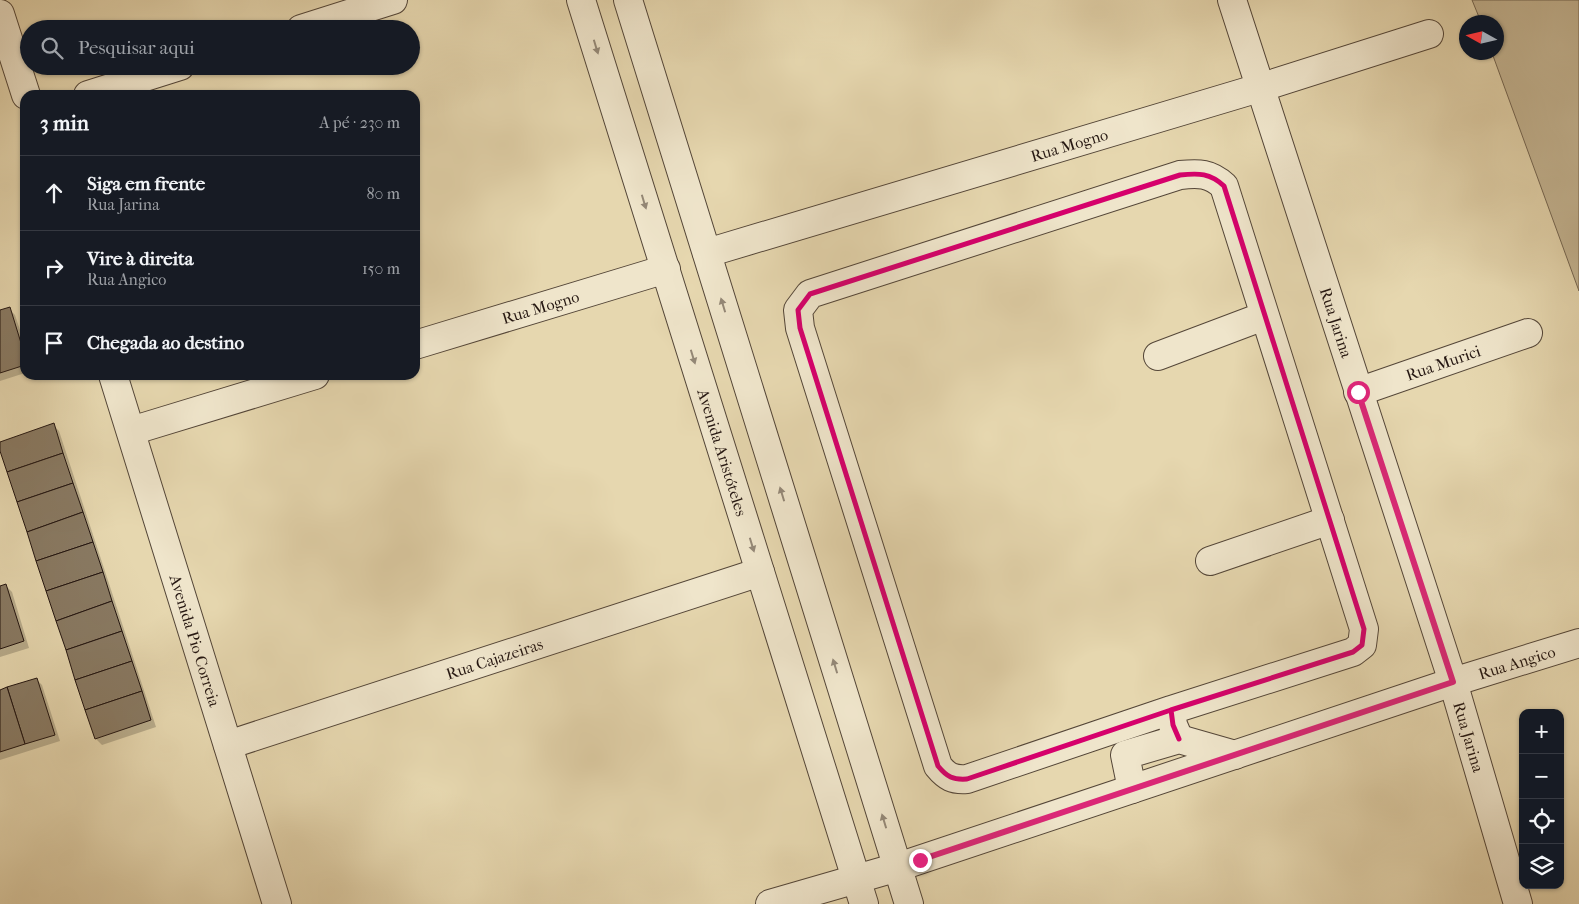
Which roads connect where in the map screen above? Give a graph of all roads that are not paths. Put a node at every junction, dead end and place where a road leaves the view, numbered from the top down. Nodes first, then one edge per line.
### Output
1 (393, 0) edge
2 (581, 0) edge
3 (628, 0) edge
4 (1232, 0) edge
5 (0, 14) edge
6 (330, 20) edge
7 (1429, 34) dead end
8 (151, 75) edge
9 (1259, 88) junction
10 (24, 90) edge
11 (104, 90) edge
12 (707, 253) junction
13 (666, 269) junction
14 (1264, 316) junction
15 (1528, 333) dead end
16 (420, 343) edge
17 (1158, 356) dead end
18 (115, 380) edge
19 (297, 380) edge
20 (1358, 392) junction
21 (130, 430) junction
22 (1330, 520) junction
23 (1210, 561) dead end
24 (760, 572) junction
25 (1579, 643) edge
26 (1453, 682) junction
27 (1171, 710) junction
28 (1117, 730) junction
29 (1179, 739) junction
30 (228, 745) junction
31 (1125, 755) junction
32 (1235, 755) junction
33 (1132, 789) junction
34 (898, 867) junction
35 (856, 878) junction
36 (277, 904) edge
37 (770, 904) edge
38 (864, 904) edge
39 (909, 904) edge
40 (1518, 904) edge

1 - 6 street
2 -> 13 street, Avenida Aristóteles
3 - 12 street
4 - 9 street, Rua Jarina
5 - 10 street
7 - 9 street, Rua Mogno
8 - 11 street
9 - 12 street, Rua Mogno
9 - 20 street, Rua Jarina
34 -> 12 street
13 - 16 street, Rua Mogno
13 -> 24 street, Avenida Aristóteles
14 - 17 street
14 - 22 street
14 - 28 street
15 - 20 street, Rua Murici
18 - 21 street, Avenida Pio Correia
19 - 21 street
20 - 26 street, Rua Jarina
21 - 30 street, Avenida Pio Correia
22 - 23 street
22 - 27 street
24 - 30 street, Rua Cajazeiras
24 - 35 street, Avenida Aristóteles
25 - 26 street, Rua Angico
26 - 32 street, Rua Angico
26 - 40 street, Rua Jarina
27 - 28 street
27 - 29 street
28 - 31 street
29 - 31 street
29 - 32 street
30 - 36 street, Avenida Pio Correia
31 - 33 street
32 - 33 street, Rua Angico
33 - 34 street, Rua Angico
34 - 35 street, Rua Angico
34 - 39 street
35 - 37 street, Rua Angico
35 - 38 street, Avenida Aristóteles

